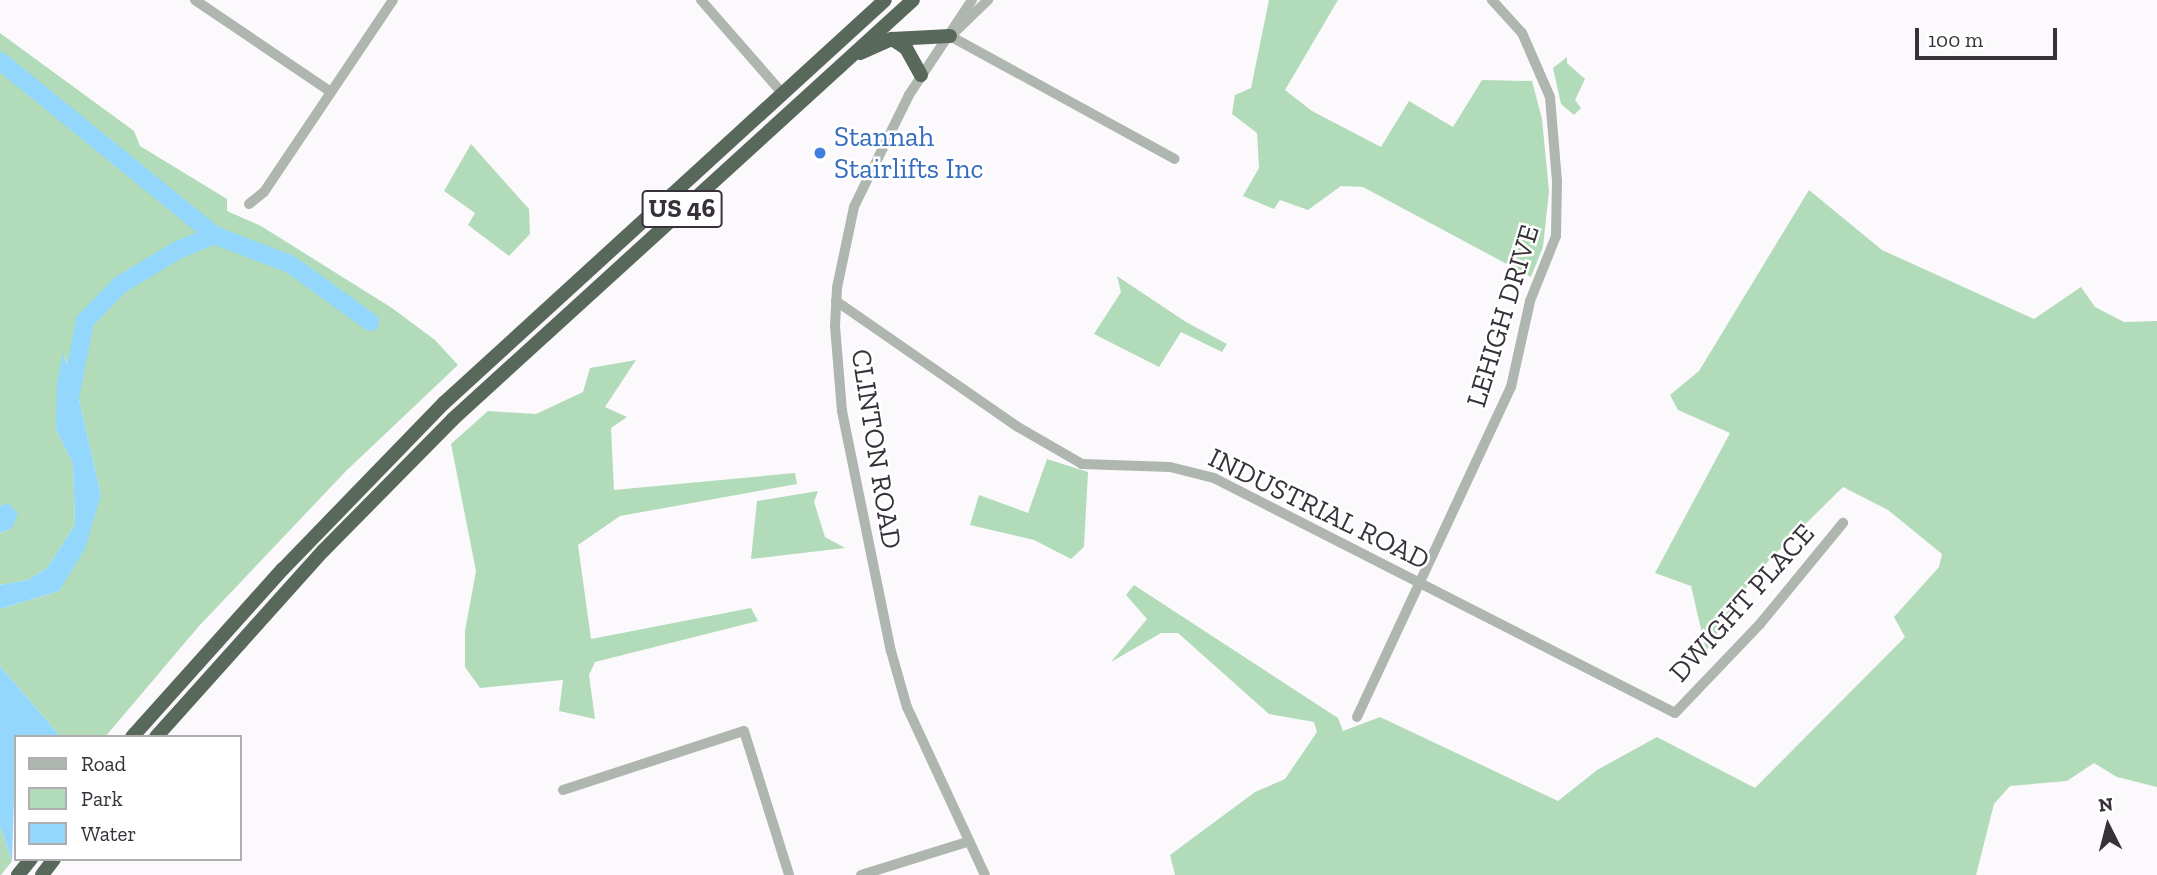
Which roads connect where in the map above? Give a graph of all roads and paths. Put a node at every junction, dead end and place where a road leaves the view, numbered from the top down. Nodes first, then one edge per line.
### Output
1 (195, 0) edge
2 (393, 0) edge
3 (701, 0) edge
4 (885, 0) edge
5 (914, 0) edge
6 (972, 0) edge
7 (988, 0) edge
8 (1493, 0) edge
9 (950, 36) junction
10 (892, 39) junction
11 (921, 75) junction
12 (822, 80) junction
13 (331, 92) junction
14 (782, 93) junction
15 (1175, 159) dead end
16 (249, 204) dead end
17 (836, 301) junction
18 (1843, 523) dead end
19 (1419, 583) junction
20 (1675, 713) joint
21 (1357, 717) dead end
22 (134, 735) edge
23 (158, 735) edge
24 (563, 790) dead end
25 (967, 842) junction
26 (29, 861) edge
27 (18, 875) edge
28 (789, 875) edge
29 (862, 875) edge
30 (985, 875) edge

1 - 13 street
2 - 13 street
3 - 14 street
4 - 14 highway, US 46
5 - 12 highway, US 46
6 - 9 street
7 - 9 street
8 - 19 street, LEHIGH DRIVE
9 - 10 highway
9 - 11 street, CLINTON ROAD
9 - 15 street
10 - 11 highway
10 - 12 highway
11 - 17 street, CLINTON ROAD
12 - 23 highway, US 46
13 - 16 street
14 - 22 highway, US 46
17 - 19 street, INDUSTRIAL ROAD
17 - 25 street, CLINTON ROAD
18 - 20 street, DWIGHT PLACE
19 - 20 street, INDUSTRIAL ROAD
19 - 21 street, LEHIGH DRIVE
24 - 28 street
25 - 29 street
25 - 30 street, CLINTON ROAD
26 - 27 highway

